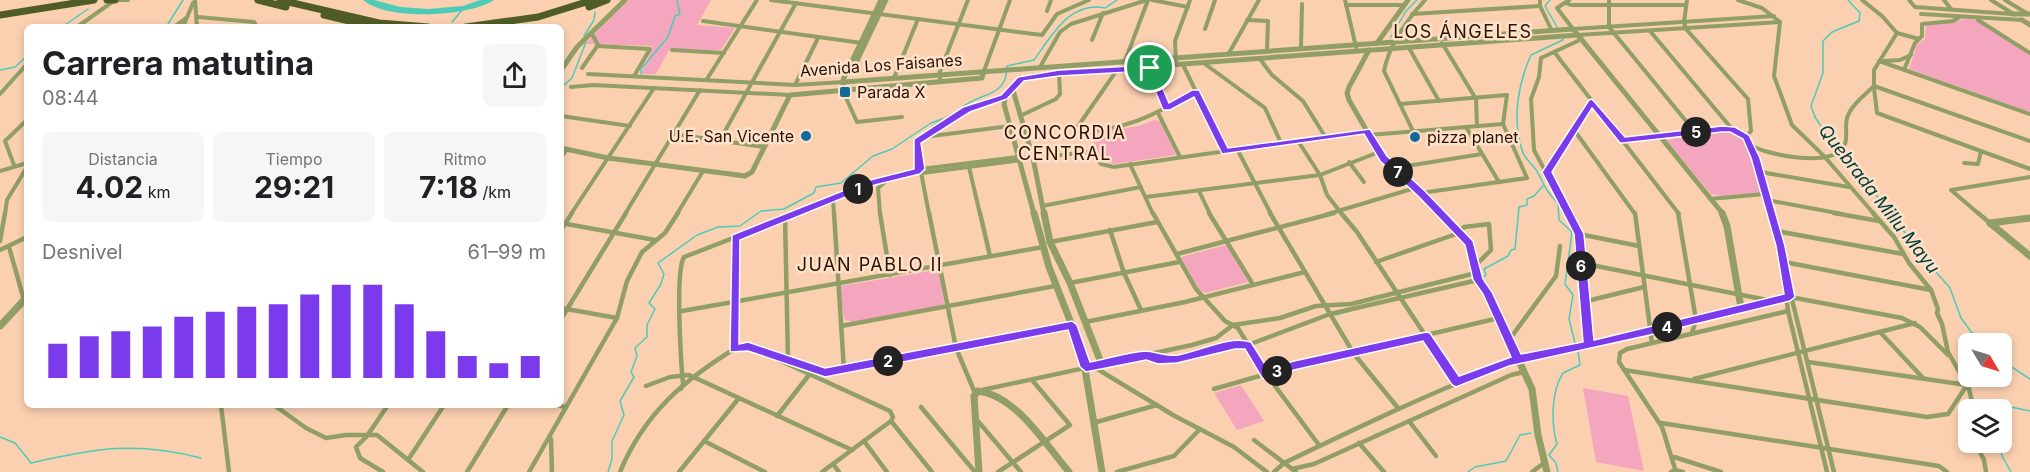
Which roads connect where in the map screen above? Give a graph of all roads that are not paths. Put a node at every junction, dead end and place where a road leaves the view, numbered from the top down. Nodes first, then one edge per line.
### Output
1 (69, 0) edge
2 (94, 0) edge
3 (107, 0) edge
4 (115, 0) edge
5 (128, 0) edge
6 (258, 0) edge
7 (280, 0) edge
8 (593, 0) edge
9 (607, 0) edge
10 (625, 0) edge
11 (757, 0) edge
12 (771, 0) edge
13 (839, 0) edge
14 (884, 0) edge
15 (968, 0) edge
16 (1010, 0) edge
17 (1051, 0) edge
18 (1089, 0) edge
19 (1149, 0) edge
20 (1190, 0) edge
21 (1215, 0) edge
22 (1259, 0) edge
23 (1408, 0) edge
24 (1425, 0) edge
25 (1540, 0) edge
26 (1609, 0) edge
27 (1687, 0) edge
28 (1738, 0) edge
29 (1862, 0) edge
30 (1909, 0) edge
31 (1944, 0) edge
32 (1991, 0) edge
33 (2005, 0) edge
34 (194, 2) edge
35 (1345, 2) edge
36 (1568, 2) edge
37 (1650, 2) edge
38 (796, 3) junction
39 (1302, 4) dead end
40 (1402, 5) junction
41 (1685, 5) junction
42 (1540, 6) junction
43 (1609, 6) junction
44 (1188, 7) junction
45 (835, 8) junction
46 (1951, 9) junction
47 (1047, 11) dead end
48 (0, 13) edge
49 (877, 13) junction
50 (1103, 13) junction
51 (1412, 14) junction
52 (2012, 14) junction
53 (1921, 15) dead end
54 (1774, 16) junction
55 (198, 17) junction
56 (1960, 17) junction
57 (186, 18) junction
58 (1975, 18) junction
59 (2030, 18) edge
60 (918, 19) junction
61 (1247, 20) junction
62 (2022, 20) junction
63 (703, 21) dead end
64 (1684, 22) junction
65 (1780, 22) junction
66 (81, 24) edge
67 (176, 24) edge
68 (184, 24) edge
69 (197, 24) edge
70 (255, 24) edge
71 (362, 24) edge
72 (399, 24) edge
73 (488, 24) edge
74 (517, 24) edge
75 (959, 24) junction
76 (739, 27) junction
77 (1609, 27) junction
78 (1686, 28) junction
79 (999, 29) junction
80 (1205, 29) dead end
81 (1556, 29) junction
82 (1573, 29) junction
83 (1650, 31) junction
84 (780, 32) junction
85 (1614, 33) junction
86 (1897, 33) junction
87 (592, 34) junction
88 (1559, 36) junction
89 (1580, 37) junction
90 (818, 38) junction
91 (1439, 38) junction
92 (1919, 39) junction
93 (1092, 40) dead end
94 (1398, 41) junction
95 (1377, 42) junction
96 (862, 43) junction
97 (1355, 44) junction
98 (1444, 45) junction
99 (597, 46) junction
100 (1301, 48) junction
101 (1409, 48) junction
102 (1391, 49) junction
103 (672, 50) dead end
104 (1267, 51) junction
105 (1368, 51) junction
106 (1357, 52) junction
107 (1555, 52) junction
108 (724, 53) junction
109 (1227, 53) junction
110 (2030, 53) edge
111 (1911, 55) junction
112 (1176, 58) junction
113 (1260, 59) junction
114 (1123, 61) junction
115 (1879, 61) junction
116 (1227, 62) junction
117 (1205, 64) junction
118 (564, 66) edge
119 (1180, 66) junction
120 (24, 67) edge
121 (1040, 67) junction
122 (582, 68) dead end
123 (1150, 68) junction
124 (1120, 70) junction
125 (1904, 70) junction
126 (984, 71) junction
127 (1059, 73) junction
128 (588, 74) dead end
129 (939, 74) junction
130 (634, 76) junction
131 (894, 78) junction
132 (707, 79) junction
133 (844, 82) junction
134 (941, 82) junction
135 (751, 83) junction
136 (795, 85) junction
137 (1874, 86) junction
138 (571, 87) dead end
139 (1012, 87) junction
140 (654, 88) junction
141 (842, 89) junction
142 (700, 90) junction
143 (746, 92) junction
144 (1196, 92) junction
145 (0, 94) edge
146 (790, 95) junction
147 (1004, 97) junction
148 (1476, 99) junction
149 (1439, 101) junction
150 (1592, 102) junction
151 (1400, 104) junction
152 (1167, 108) junction
153 (1159, 114) junction
154 (2030, 114) edge
155 (564, 116) edge
156 (1020, 116) junction
157 (902, 117) dead end
158 (24, 122) edge
159 (1503, 124) junction
160 (630, 126) junction
161 (1010, 126) junction
162 (1477, 126) junction
163 (1466, 127) junction
164 (1732, 129) junction
165 (1574, 130) junction
166 (1413, 131) junction
167 (1695, 132) junction
168 (1368, 133) junction
169 (673, 134) junction
170 (9, 135) junction
171 (0, 136) edge
172 (1659, 136) junction
173 (922, 137) junction
174 (1746, 137) junction
175 (1326, 138) junction
176 (720, 140) junction
177 (1623, 140) junction
178 (1298, 141) junction
179 (2030, 141) edge
180 (1281, 143) junction
181 (1750, 145) junction
182 (765, 147) junction
183 (564, 148) edge
184 (1237, 149) junction
185 (1225, 151) junction
186 (1981, 151) junction
187 (1379, 152) junction
188 (1482, 154) junction
189 (1824, 156) junction
190 (1180, 157) junction
191 (608, 158) junction
192 (1033, 158) junction
193 (1018, 159) junction
194 (1349, 162) junction
195 (1964, 163) dead end
196 (656, 164) junction
197 (1130, 164) junction
198 (14, 165) junction
199 (24, 165) edge
200 (969, 167) junction
201 (1394, 168) junction
202 (2030, 169) edge
203 (24, 170) edge
204 (0, 171) edge
205 (703, 171) junction
206 (920, 171) junction
207 (1547, 172) junction
208 (1760, 172) junction
209 (1320, 175) junction
210 (2030, 177) edge
211 (888, 180) junction
212 (1254, 182) junction
213 (1364, 182) dead end
214 (1499, 182) junction
215 (1141, 187) junction
216 (1849, 187) junction
217 (1199, 190) junction
218 (1419, 190) junction
219 (1146, 197) junction
220 (1766, 197) junction
221 (1710, 199) junction
222 (833, 200) junction
223 (1042, 206) junction
224 (1340, 211) junction
225 (785, 218) junction
226 (2030, 218) edge
227 (1879, 221) junction
228 (564, 222) edge
229 (1157, 222) junction
230 (564, 223) edge
231 (1990, 223) junction
232 (1278, 227) junction
233 (1110, 230) junction
234 (1776, 231) junction
235 (614, 232) junction
236 (1459, 233) junction
237 (1579, 234) junction
238 (736, 238) junction
239 (24, 239) edge
240 (655, 240) junction
241 (0, 241) edge
242 (1226, 241) junction
243 (1050, 242) junction
244 (1560, 246) dead end
245 (1639, 246) junction
246 (9, 247) junction
247 (1043, 247) junction
248 (0, 250) edge
249 (1177, 254) junction
250 (1903, 254) junction
251 (990, 256) junction
252 (2030, 256) edge
253 (1179, 262) junction
254 (1376, 262) junction
255 (1784, 262) junction
256 (1581, 263) junction
257 (940, 266) junction
258 (1305, 272) junction
259 (1124, 273) junction
260 (1476, 273) junction
261 (1642, 274) junction
262 (890, 275) junction
263 (1070, 283) junction
264 (838, 284) junction
265 (1252, 284) junction
266 (1690, 285) junction
267 (1055, 286) junction
268 (1644, 287) junction
269 (1931, 290) junction
270 (24, 292) edge
271 (1396, 292) junction
272 (786, 293) junction
273 (1738, 294) junction
274 (1203, 296) junction
275 (1790, 297) junction
276 (1401, 298) junction
277 (24, 300) edge
278 (1769, 301) junction
279 (1583, 302) junction
280 (733, 303) junction
281 (947, 305) junction
282 (1325, 306) junction
283 (564, 308) edge
284 (1741, 308) junction
285 (568, 309) junction
286 (1141, 310) junction
287 (682, 311) junction
288 (1788, 311) junction
289 (1330, 314) junction
290 (564, 315) edge
291 (617, 318) junction
292 (1499, 318) junction
293 (1696, 320) junction
294 (1085, 322) junction
295 (1915, 323) junction
296 (1072, 325) junction
297 (1233, 325) junction
298 (0, 326) edge
299 (841, 326) junction
300 (1650, 331) junction
301 (1880, 332) junction
302 (1692, 333) junction
303 (1426, 336) junction
304 (1509, 340) junction
305 (1652, 343) junction
306 (1248, 345) junction
307 (1589, 345) junction
308 (956, 348) junction
309 (733, 349) junction
310 (1805, 351) junction
311 (1798, 353) junction
312 (1354, 354) junction
313 (769, 355) junction
314 (1147, 356) junction
315 (1950, 357) junction
316 (1518, 359) junction
317 (788, 360) junction
318 (1808, 362) junction
319 (1102, 365) junction
320 (1086, 367) junction
321 (1094, 367) junction
322 (1958, 369) edge
323 (844, 370) junction
324 (1624, 370) junction
325 (1525, 372) junction
326 (1266, 374) junction
327 (680, 375) junction
328 (809, 375) junction
329 (693, 377) junction
330 (1924, 379) junction
331 (1032, 380) junction
332 (1690, 380) junction
333 (1456, 382) junction
334 (1958, 384) edge
335 (646, 386) dead end
336 (1966, 387) edge
337 (681, 389) junction
338 (1214, 389) dead end
339 (978, 391) junction
340 (739, 398) junction
341 (1809, 399) junction
342 (1817, 400) junction
343 (1157, 405) junction
344 (921, 406) dead end
345 (566, 407) joint
346 (221, 408) edge
347 (278, 408) edge
348 (386, 408) edge
349 (442, 408) edge
350 (506, 408) edge
351 (1398, 408) junction
352 (777, 416) junction
353 (977, 420) junction
354 (891, 421) junction
355 (1409, 421) junction
356 (1092, 423) junction
357 (1661, 423) junction
358 (1200, 429) junction
359 (367, 436) junction
360 (551, 436) junction
361 (1254, 440) dead end
362 (704, 441) junction
363 (864, 441) junction
364 (1043, 443) junction
365 (1359, 443) junction
366 (1319, 446) junction
367 (1821, 448) junction
368 (1828, 449) junction
369 (852, 450) junction
370 (1980, 453) edge
371 (1436, 456) dead end
372 (1674, 457) junction
373 (408, 460) junction
374 (1013, 462) junction
375 (1284, 463) junction
376 (1544, 463) junction
377 (833, 464) junction
378 (752, 465) junction
379 (1294, 471) edge
380 (1674, 471) edge
381 (229, 472) edge
382 (382, 472) edge
383 (423, 472) edge
384 (468, 472) edge
385 (529, 472) edge
386 (552, 472) edge
387 (621, 472) edge
388 (679, 472) edge
389 (747, 472) edge
390 (765, 472) edge
391 (822, 472) edge
392 (839, 472) edge
393 (887, 472) edge
394 (932, 472) edge
395 (977, 472) edge
396 (998, 472) edge
397 (1021, 472) edge
398 (1070, 472) edge
399 (1102, 472) edge
400 (1117, 472) edge
401 (1267, 472) edge
402 (1275, 472) edge
403 (1282, 472) edge
404 (1384, 472) edge
405 (1532, 472) edge
406 (1546, 472) edge
407 (1683, 472) edge
408 (1721, 472) edge
409 (1827, 472) edge
410 (1834, 472) edge
411 (1947, 472) edge
412 (1986, 472) edge

1 - 48 highway
2 - 48 highway
3 - 4 highway
4 - 5 street
4 - 66 street
6 - 71 highway
7 - 72 highway
8 - 73 highway
9 - 74 highway
10 - 87 street
11 - 76 street
12 - 38 street
13 - 45 street
14 - 49 street
15 - 75 street
16 - 79 street
17 - 47 street
18 - 79 street
19 - 44 street
19 - 50 street
19 - 114 street
20 - 44 street
21 - 80 street
22 - 61 street
23 - 40 street
24 - 51 street
25 - 42 street
26 - 43 street
27 - 41 street
28 - 54 street
29 - 86 street
30 - 46 street
31 - 46 street
32 - 52 street
33 - 59 street
34 - 55 street
34 - 57 street
35 - 40 street
35 - 97 street
36 - 43 street
36 - 82 street
37 - 41 street
37 - 43 street
38 - 45 street
38 - 84 street
39 - 100 street
40 - 95 street
41 - 64 street
42 - 51 street
42 - 81 street
43 - 77 street
44 - 112 street
45 - 49 street
46 - 52 street
49 - 60 street
49 - 96 street
50 - 93 street
50 - 121 street
51 - 94 street
52 - 59 street
52 - 62 street
53 - 56 street
54 - 64 street
54 - 65 street
55 - 69 street
55 - 70 street
56 - 58 street
56 - 92 street
57 - 67 street
57 - 68 street
58 - 62 street
58 - 110 street
59 - 62 street
60 - 75 street
60 - 131 street
61 - 104 street
61 - 109 street
63 - 76 street
64 - 77 street
64 - 78 street
65 - 78 street
65 - 189 street
75 - 79 street
75 - 129 street
76 - 84 street
76 - 108 street
77 - 82 street
77 - 85 street
78 - 83 street
78 - 174 street
79 - 126 street
81 - 82 street
81 - 88 street
81 - 91 street
82 - 89 street
83 - 85 street
83 - 164 street
84 - 90 street
84 - 135 street
85 - 89 street
85 - 167 street
86 - 92 street
86 - 115 street
87 - 99 street
87 - 118 street
88 - 89 street
88 - 98 street
89 - 107 street
89 - 172 street
90 - 96 street
90 - 136 street
91 - 94 street
91 - 98 street
92 - 111 street
94 - 95 street
94 - 102 street
95 - 97 street
95 - 105 street
96 - 133 street
97 - 100 street
97 - 106 street
98 - 101 street
98 - 148 street
99 - 122 street
99 - 130 street
100 - 104 street
101 - 102 street
101 - 149 street
102 - 105 street
102 - 151 street
103 - 108 street
104 - 109 street
105 - 106 street
105 - 168 street
106 - 113 street
107 - 150 street
107 - 207 street
108 - 132 street
109 - 112 street, Avenida Los Faisanes
109 - 116 street
111 - 115 street
111 - 125 street
112 - 114 street, Avenida Los Faisanes
112 - 119 street
113 - 116 street
113 - 175 street
114 - 121 street, Avenida Los Faisanes
114 - 124 street
115 - 125 street
115 - 137 street
116 - 117 street
117 - 119 street
117 - 180 street
119 - 123 street
119 - 144 street
120 - 145 street
121 - 126 street, Avenida Los Faisanes
123 - 124 street
123 - 152 street
124 - 127 street
124 - 153 street
125 - 154 street
126 - 129 street, Avenida Los Faisanes
126 - 134 street, Avenida Los Faisanes
127 - 139 street
127 - 156 street
128 - 130 street, Avenida Los Faisanes
129 - 131 street, Avenida Los Faisanes
129 - 134 street
130 - 132 street, Avenida Los Faisanes
131 - 133 street, Avenida Los Faisanes
132 - 135 street, Avenida Los Faisanes
133 - 136 street, Avenida Los Faisanes
133 - 141 street
134 - 141 street, Avenida Los Faisanes
135 - 136 street, Avenida Los Faisanes
135 - 143 street
137 - 179 street
137 - 186 street
137 - 189 street
138 - 140 street, Avenida Los Faisanes
139 - 147 street
139 - 156 street
140 - 142 street, Avenida Los Faisanes
140 - 160 street
141 - 146 street, Avenida Los Faisanes
141 - 157 street
142 - 143 street, Avenida Los Faisanes
142 - 169 street
143 - 146 street, Avenida Los Faisanes
143 - 176 street
144 - 152 street
144 - 185 street
146 - 182 street
147 - 161 street
147 - 173 street
148 - 149 street
148 - 159 street
148 - 162 street
149 - 151 street
150 - 165 street
150 - 177 street
151 - 166 street
152 - 153 street
153 - 190 street
155 - 160 street
156 - 192 street
158 - 170 street
159 - 162 street
159 - 214 street
160 - 191 street
161 - 173 street
161 - 193 street
162 - 163 street
163 - 166 street
163 - 188 street
164 - 167 street
164 - 174 street
165 - 207 street
165 - 245 street
166 - 168 street
167 - 172 street
168 - 175 street
168 - 187 street
169 - 176 street
169 - 196 street
170 - 171 street
170 - 198 street
172 - 177 street
172 - 221 street
173 - 206 street
174 - 181 street
175 - 178 street
176 - 182 street
177 - 266 street
178 - 180 street
178 - 209 street
180 - 184 street
181 - 189 street
181 - 208 street
182 - 205 street
183 - 191 street
184 - 185 street
184 - 212 street
185 - 190 street
186 - 195 street
186 - 202 street
187 - 194 street
187 - 201 street
188 - 201 street
188 - 214 street
189 - 216 street
190 - 197 street
191 - 196 street
191 - 228 street
192 - 193 street
192 - 197 street
192 - 223 street
193 - 200 street
193 - 206 street
193 - 247 street
194 - 209 street
194 - 213 street
196 - 205 street
196 - 235 street
197 - 215 street
198 - 199 street
198 - 204 street
200 - 206 street
200 - 251 street
201 - 218 street
203 - 241 street
205 - 240 street
206 - 211 street
206 - 257 street
207 - 237 street
208 - 216 street
208 - 220 street
209 - 212 street
209 - 224 street
210 - 231 street
211 - 222 street
211 - 262 street
212 - 217 street
212 - 232 street
214 - 218 street
215 - 219 street
215 - 223 street
216 - 227 street
217 - 219 street
217 - 242 street
218 - 224 street
218 - 236 street
219 - 229 street
220 - 221 street
220 - 227 street
220 - 234 street
221 - 273 street
222 - 225 street
222 - 264 street
223 - 243 street
224 - 232 street
224 - 254 street
225 - 238 street
225 - 272 street
226 - 231 street
227 - 250 street
229 - 233 street
229 - 249 street
230 - 235 street
231 - 252 street
232 - 242 street
232 - 258 street
233 - 243 street
233 - 259 street
234 - 250 street
234 - 255 street
235 - 240 street
235 - 285 street
236 - 254 street
236 - 260 street
236 - 260 street
237 - 245 street
237 - 256 street
238 - 280 street
238 - 287 street
239 - 246 street
240 - 291 street
242 - 249 street
242 - 265 street
243 - 263 street
244 - 304 street
245 - 261 street
246 - 248 street
246 - 270 street
247 - 251 street
247 - 267 street
249 - 253 street
250 - 269 street
251 - 257 street
253 - 259 street
253 - 274 street
254 - 271 street
255 - 269 street
255 - 275 street
256 - 261 street
256 - 279 street
257 - 262 street
257 - 281 street
258 - 265 street
258 - 282 street
259 - 263 street
259 - 286 street
260 - 271 street
260 - 276 street
260 - 292 street
261 - 266 street
261 - 268 street
262 - 264 street
263 - 294 street
264 - 272 street
264 - 299 street
265 - 274 street
266 - 273 street
266 - 293 street
267 - 281 street
267 - 296 street
268 - 279 street
268 - 300 street
269 - 315 street
271 - 276 street
271 - 282 street
272 - 280 street
272 - 317 street
273 - 278 street
273 - 284 street
274 - 286 street
274 - 297 street
275 - 278 street
275 - 288 street
275 - 295 street
275 - 310 street
276 - 289 street
276 - 303 street
277 - 298 street
278 - 284 street
279 - 307 street
280 - 287 street
280 - 309 street
281 - 299 street
281 - 308 street
282 - 289 street
282 - 297 street
283 - 285 street
284 - 293 street
285 - 290 street
285 - 291 street
286 - 294 street
287 - 327 street
288 - 302 street
288 - 311 street
289 - 306 street
289 - 312 street
291 - 345 street
292 - 303 street
292 - 304 street
293 - 300 street
293 - 302 street
294 - 319 street
295 - 301 street
295 - 315 street
296 - 308 street
296 - 320 street
297 - 306 street
297 - 314 street
299 - 323 street
300 - 305 street
300 - 307 street
301 - 310 street
301 - 330 street
302 - 305 street
303 - 312 street
303 - 333 street
304 - 316 street
305 - 324 street
306 - 314 street
306 - 326 street
307 - 316 street
308 - 323 street
308 - 339 street
309 - 313 street
309 - 329 street
310 - 311 street
310 - 318 street
311 - 332 street
311 - 341 street
312 - 326 street
312 - 351 street
313 - 317 street
313 - 328 street
314 - 319 street
315 - 322 street
316 - 325 street
316 - 333 street
317 - 323 street
318 - 330 street
318 - 342 street
319 - 321 street
320 - 321 street
320 - 331 street
320 - 356 street
321 - 343 street
324 - 332 street
324 - 357 street
325 - 355 street
325 - 376 street
326 - 338 street
326 - 366 street
327 - 329 street
327 - 335 street
327 - 337 street
328 - 352 street
328 - 354 street
329 - 337 street
329 - 340 street
330 - 334 street
331 - 339 street
331 - 364 street
332 - 341 street
333 - 351 street
336 - 342 street
337 - 387 street
339 - 353 street
339 - 364 street
340 - 352 street
340 - 362 street
341 - 342 street
341 - 367 street
342 - 368 street
343 - 356 street
343 - 358 street
344 - 395 street
345 - 360 street
346 - 381 street
347 - 359 street
348 - 359 street
349 - 373 street
350 - 384 street
351 - 366 street
352 - 369 street
353 - 374 street
353 - 395 street
354 - 363 street
354 - 394 street
355 - 365 street
355 - 371 street
356 - 399 street
357 - 367 street
357 - 372 street
358 - 400 street
358 - 401 street
359 - 373 street
359 - 382 street
360 - 385 street
360 - 386 street
361 - 375 street
362 - 378 street
362 - 388 street
363 - 369 street
363 - 393 street
364 - 374 street
364 - 398 street
365 - 379 street
365 - 404 street
366 - 375 street
367 - 368 street
367 - 409 street
368 - 410 street
368 - 411 street
369 - 377 street
370 - 412 street
372 - 380 street
372 - 408 street
373 - 383 street
374 - 396 street
374 - 397 street
375 - 379 street
375 - 402 street
375 - 403 street
376 - 405 street
376 - 406 street
377 - 391 street
377 - 392 street
378 - 389 street
378 - 390 street
380 - 407 street

